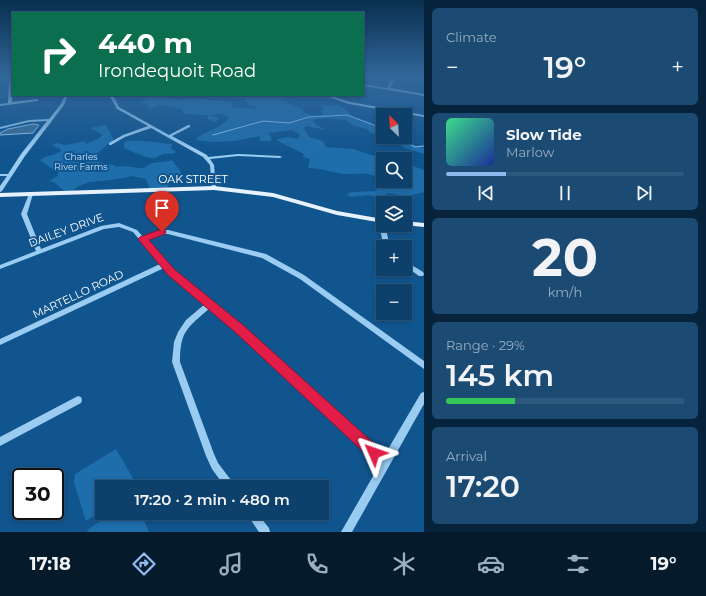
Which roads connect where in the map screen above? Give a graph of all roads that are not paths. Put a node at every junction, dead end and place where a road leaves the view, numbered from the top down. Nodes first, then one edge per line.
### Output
1 (10, 103) edge
2 (64, 103) edge
3 (115, 103) edge
4 (348, 103) edge
5 (0, 105) edge
6 (424, 116) edge
7 (50, 120) junction
8 (151, 126) junction
9 (189, 126) dead end
10 (0, 128) edge
11 (170, 136) junction
12 (110, 144) dead end
13 (280, 157) dead end
14 (208, 158) junction
15 (0, 175) edge
16 (10, 175) junction
17 (214, 188) junction
18 (0, 190) edge
19 (31, 194) junction
20 (0, 195) edge
21 (376, 220) edge
22 (412, 224) edge
23 (424, 225) edge
24 (143, 239) junction
25 (39, 251) junction
26 (164, 265) junction
27 (0, 267) edge
28 (412, 268) edge
29 (421, 274) dead end
30 (210, 304) junction
31 (0, 342) edge
32 (424, 364) edge
33 (424, 396) edge
34 (78, 400) dead end
35 (0, 442) edge
36 (385, 463) junction
37 (226, 480) edge
38 (256, 520) edge
39 (265, 532) edge
40 (346, 532) edge

1 - 5 street
2 - 7 street
3 - 8 street
4 - 6 street
7 - 10 street
7 - 16 street
8 - 11 street
8 - 12 street
9 - 11 street
11 - 14 street
13 - 14 street
14 - 17 street
15 - 16 street
16 - 18 street
17 - 19 main road, OAK STREET
17 - 21 main road, OAK STREET
19 - 20 main road, OAK STREET
19 - 25 street
22 - 23 main road
24 - 25 street, DAILEY DRIVE
24 - 26 street, DAILEY DRIVE
24 - 32 street
25 - 27 street, DAILEY DRIVE
26 - 30 street, DAILEY DRIVE
26 - 31 street, MARTELLO ROAD
28 - 29 street
30 - 36 street, DAILEY DRIVE
30 - 37 street
33 - 36 street
34 - 35 street
36 - 40 street
38 - 39 street

